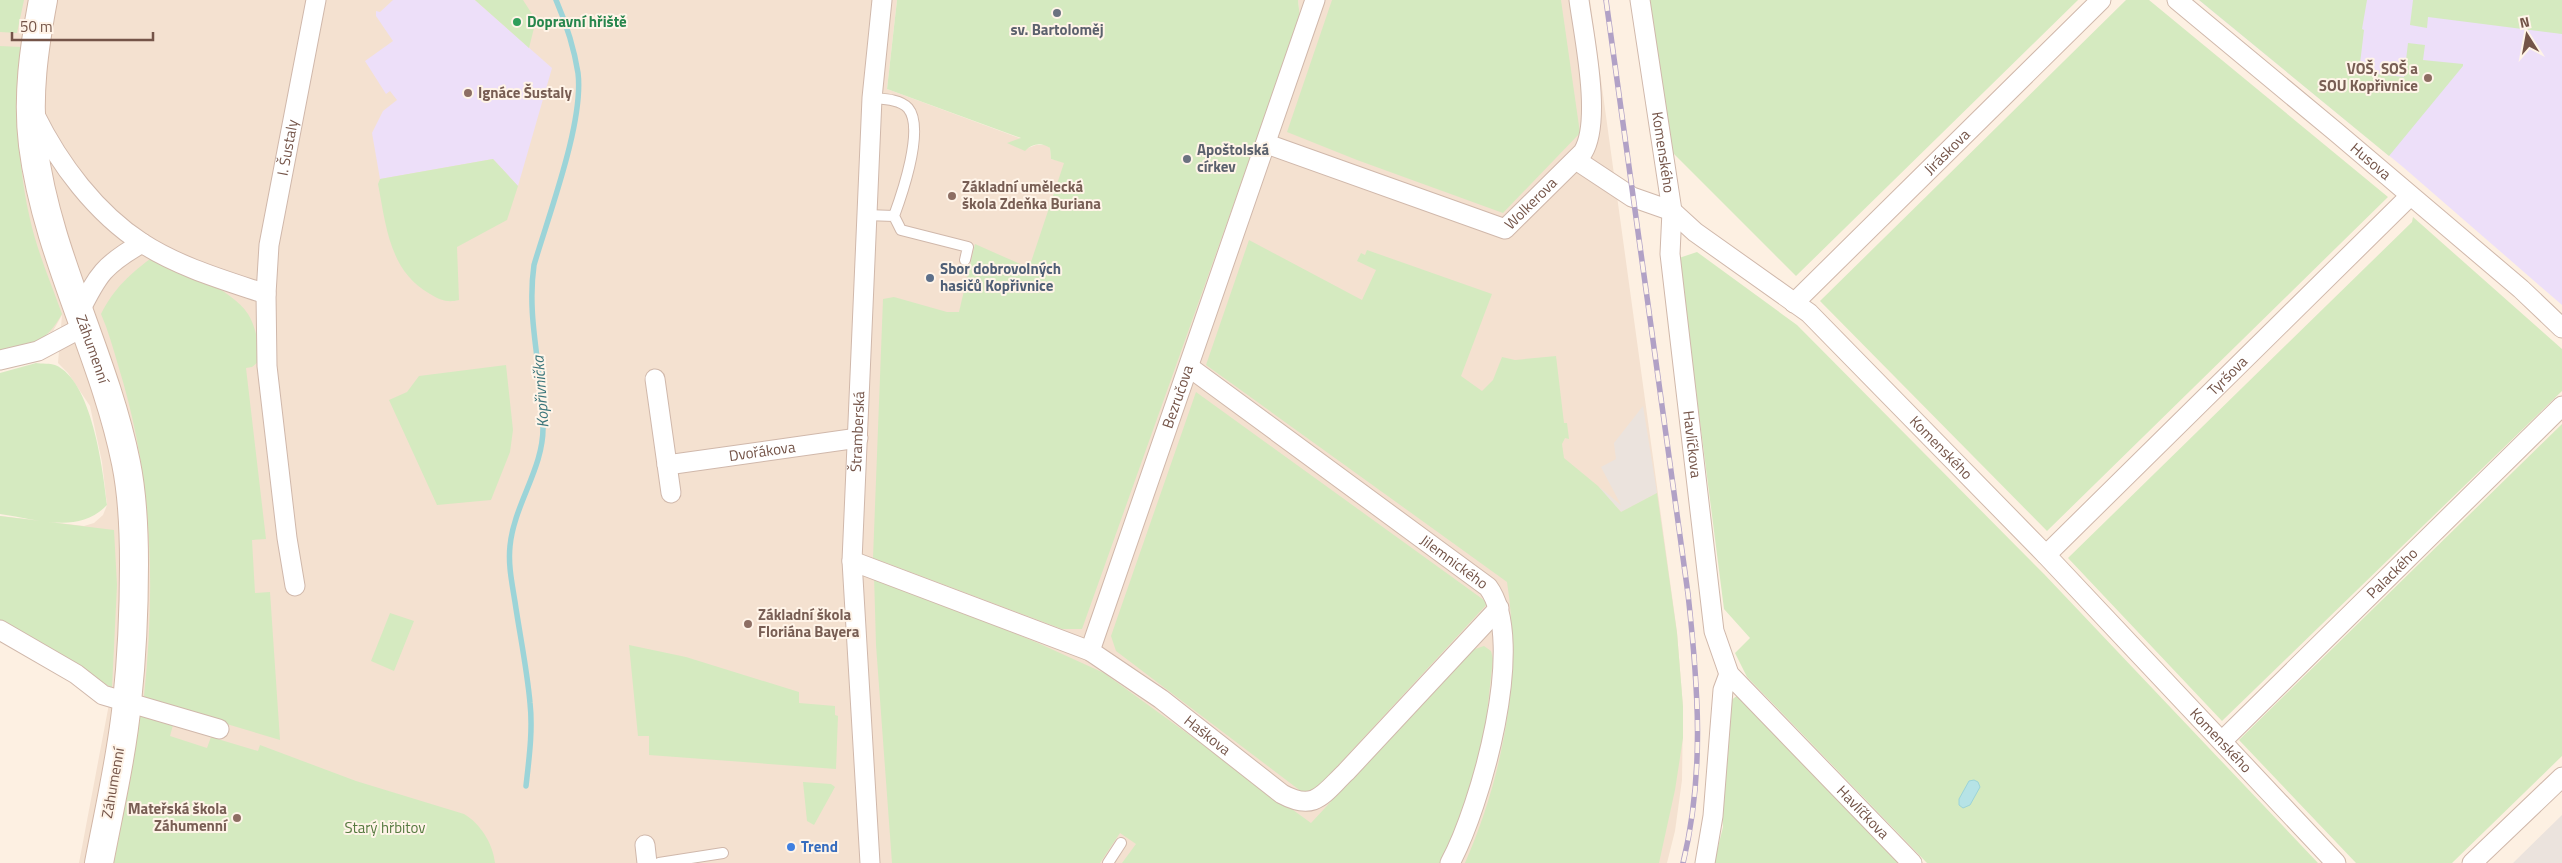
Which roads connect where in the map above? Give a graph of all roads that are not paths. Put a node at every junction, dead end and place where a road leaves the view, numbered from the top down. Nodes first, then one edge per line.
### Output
1 (43, 0) edge
2 (316, 0) edge
3 (882, 0) edge
4 (1315, 0) edge
5 (1579, 0) edge
6 (1640, 0) edge
7 (2101, 0) edge
8 (2177, 0) edge
9 (872, 98) junction
10 (31, 107) junction
11 (1267, 144) junction
12 (1576, 160) junction
13 (2410, 196) junction
14 (1672, 211) junction
15 (866, 215) junction
16 (894, 216) junction
17 (142, 243) junction
18 (965, 260) dead end
19 (266, 294) junction
20 (1794, 303) junction
21 (81, 320) junction
22 (2562, 328) edge
23 (0, 360) edge
24 (1189, 367) junction
25 (655, 379) dead end
26 (2562, 406) edge
27 (858, 438) junction
28 (667, 465) junction
29 (671, 493) dead end
30 (2046, 555) junction
31 (852, 561) junction
32 (295, 586) dead end
33 (1499, 608) junction
34 (0, 630) edge
35 (1090, 651) junction
36 (1730, 674) junction
37 (127, 703) junction
38 (219, 729) dead end
39 (2222, 740) junction
40 (2562, 777) edge
41 (1121, 843) dead end
42 (723, 853) dead end
43 (99, 863) edge
44 (659, 863) edge
45 (870, 863) edge
46 (1108, 863) edge
47 (1450, 863) edge
48 (1705, 863) edge
49 (1912, 863) edge
50 (2336, 863) edge
51 (2472, 863) edge

1 - 10 main road, Záhumenní
2 - 19 street, I. Šustaly
3 - 9 street, Štramberská
4 - 11 street, Bezručova
5 - 12 street, Wolkerova
6 - 14 street, Komenského
7 - 20 street, Jiráskova
8 - 13 street, Husova
9 - 15 street, Štramberská
9 - 16 lane
10 - 17 street
10 - 21 main road, Záhumenní
11 - 12 street, Wolkerova
11 - 24 street, Bezručova
12 - 14 street
13 - 22 street, Husova
13 - 30 street, Tyršova
14 - 20 street, Komenského
14 - 36 street, Havlíčkova
15 - 16 lane
15 - 27 street, Štramberská
16 - 18 lane
17 - 19 street
17 - 21 street
19 - 32 street, I. Šustaly
20 - 30 street, Komenského
21 - 23 street
21 - 37 main road, Záhumenní
24 - 33 street, Jilemnického
24 - 35 street, Bezručova
25 - 28 street
26 - 39 street, Palackého
27 - 28 street, Dvořákova
27 - 31 street, Štramberská
28 - 29 street
30 - 39 street, Komenského
31 - 35 street, Haškova
31 - 45 street, Štramberská
33 - 35 street, Haškova
33 - 47 street, Jilemnického
34 - 37 street
36 - 48 street
36 - 49 street, Havlíčkova
37 - 38 street
37 - 43 main road, Záhumenní
39 - 50 street, Komenského
40 - 51 street
41 - 46 lane
42 - 44 lane

